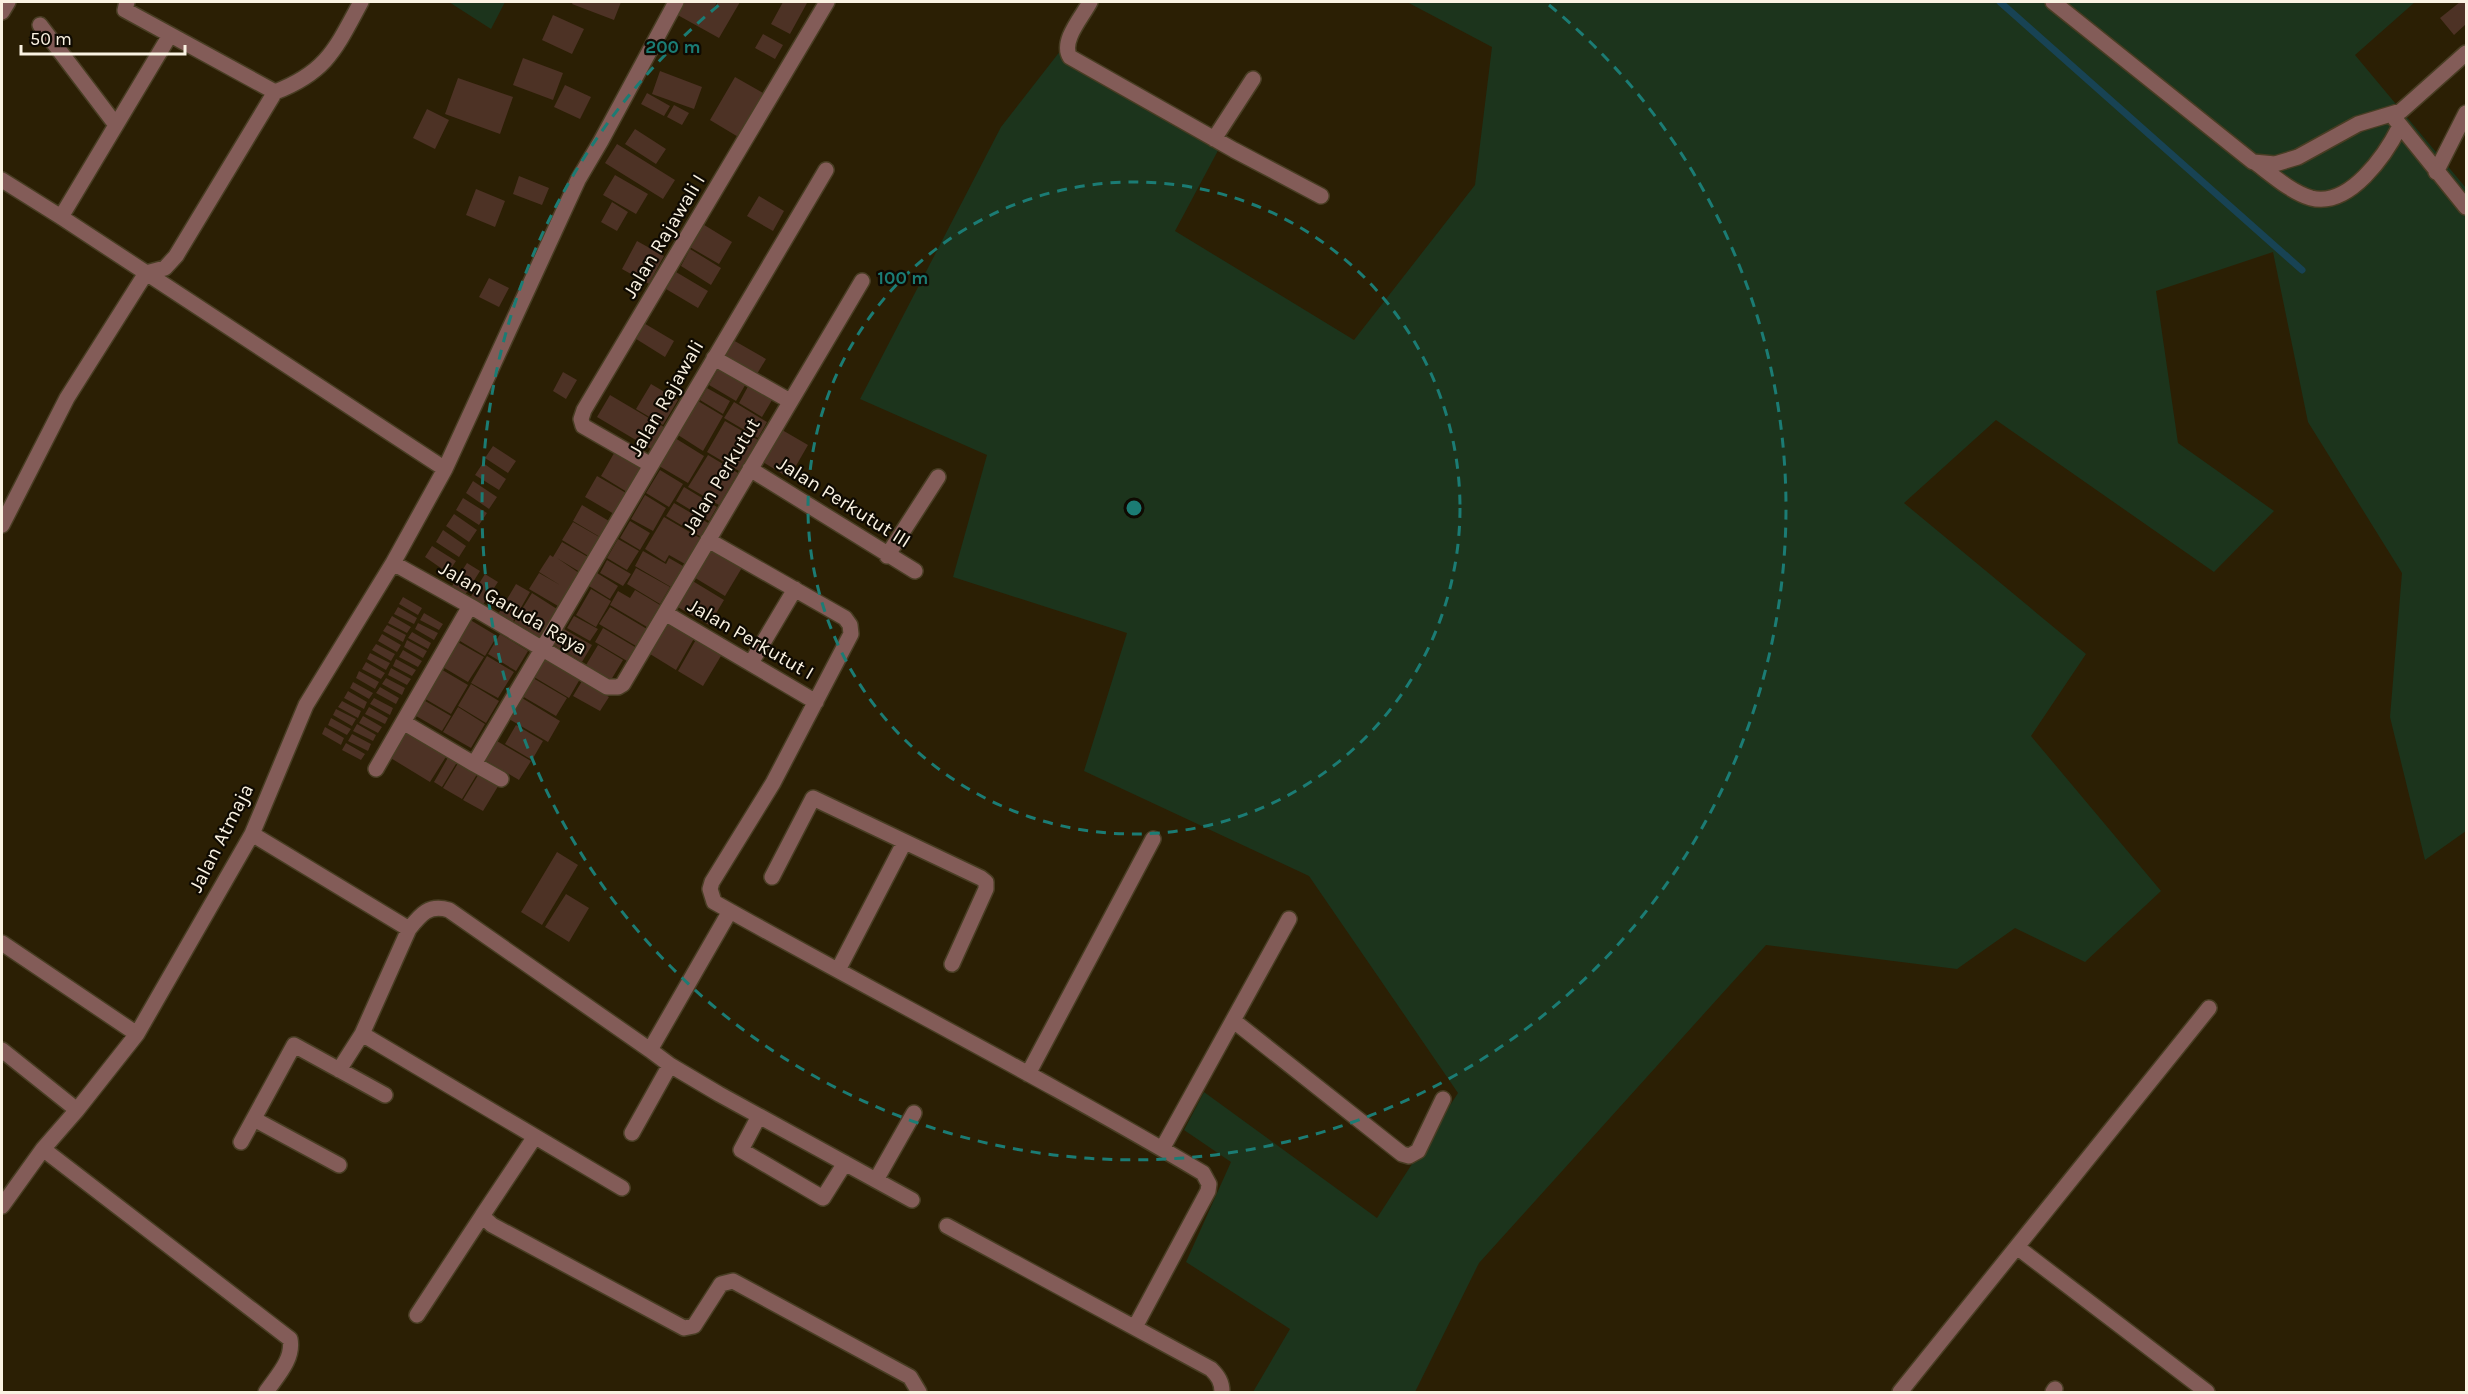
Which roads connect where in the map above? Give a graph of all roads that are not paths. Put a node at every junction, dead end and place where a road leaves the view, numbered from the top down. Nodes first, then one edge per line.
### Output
1 (8, 2) edge
2 (127, 2) edge
3 (361, 2) edge
4 (676, 2) edge
5 (826, 2) edge
6 (1090, 2) edge
7 (2053, 2) edge
8 (2, 12) edge
9 (40, 26) dead end
10 (170, 35) junction
11 (2466, 53) edge
12 (1253, 79) dead end
13 (274, 92) junction
14 (2466, 113) edge
15 (2396, 121) junction
16 (116, 125) junction
17 (1214, 139) junction
18 (2253, 162) junction
19 (826, 170) dead end
20 (2436, 172) junction
21 (2, 180) edge
22 (1321, 196) dead end
23 (2466, 207) edge
24 (61, 217) junction
25 (146, 273) junction
26 (862, 281) dead end
27 (714, 358) junction
28 (790, 401) junction
29 (651, 465) junction
30 (446, 469) junction
31 (750, 469) junction
32 (938, 477) dead end
33 (2, 525) edge
34 (708, 540) junction
35 (887, 556) junction
36 (393, 563) junction
37 (915, 571) dead end
38 (795, 589) junction
39 (470, 606) junction
40 (665, 613) junction
41 (543, 648) junction
42 (751, 663) junction
43 (613, 688) joint
44 (816, 702) junction
45 (403, 722) junction
46 (474, 764) junction
47 (376, 769) dead end
48 (501, 779) dead end
49 (252, 834) junction
50 (1153, 839) dead end
51 (904, 843) junction
52 (772, 877) dead end
53 (730, 912) junction
54 (1289, 919) dead end
55 (410, 929) junction
56 (2, 943) edge
57 (952, 964) dead end
58 (838, 970) junction
59 (2209, 1008) dead end
60 (1234, 1021) junction
61 (137, 1034) junction
62 (362, 1034) junction
63 (2, 1050) edge
64 (650, 1050) junction
65 (670, 1065) junction
66 (339, 1070) junction
67 (1028, 1074) junction
68 (385, 1095) dead end
69 (1443, 1099) dead end
70 (77, 1110) junction
71 (914, 1113) dead end
72 (759, 1116) junction
73 (254, 1119) junction
74 (632, 1133) dead end
75 (534, 1138) junction
76 (241, 1142) dead end
77 (43, 1149) junction
78 (1161, 1149) junction
79 (845, 1164) junction
80 (339, 1165) dead end
81 (876, 1180) junction
82 (622, 1188) dead end
83 (912, 1200) dead end
84 (2, 1206) edge
85 (482, 1216) junction
86 (947, 1226) dead end
87 (2017, 1247) junction
88 (417, 1315) dead end
89 (1135, 1328) junction
90 (1904, 1391) edge
91 (266, 1392) edge
92 (919, 1392) edge
93 (1222, 1392) edge
94 (2207, 1392) edge

1 - 8 street
2 - 10 street
3 - 13 street
4 - 30 street, Jalan Atmaja
5 - 29 street, Jalan Rajawali I
6 - 17 street
7 - 18 street
9 - 16 street
10 - 13 street
10 - 16 street
11 - 15 street
12 - 17 street
13 - 25 street
14 - 20 street
15 - 18 street
15 - 18 street
15 - 20 street
16 - 24 street
17 - 22 street
19 - 27 street, Jalan Rajawali
20 - 23 street
21 - 24 street
24 - 25 street
25 - 30 street
25 - 33 street
26 - 28 street, Jalan Perkutut
27 - 28 street
27 - 29 street, Jalan Rajawali
28 - 31 street, Jalan Perkutut
29 - 41 street, Jalan Rajawali
30 - 36 street, Jalan Atmaja
31 - 34 street, Jalan Perkutut
31 - 35 street, Jalan Perkutut III
32 - 35 street
34 - 38 street
34 - 40 street, Jalan Perkutut
35 - 37 street, Jalan Perkutut III
36 - 39 street, Jalan Garuda Raya
36 - 49 street, Jalan Atmaja
38 - 42 street
38 - 44 street
39 - 41 street, Jalan Garuda Raya
39 - 45 street
40 - 42 street, Jalan Perkutut I
40 - 43 street, Jalan Perkutut
41 - 43 street, Jalan Garuda Raya
41 - 46 street, Jalan Rajawali
42 - 44 street, Jalan Perkutut I
44 - 53 street
45 - 46 street
45 - 47 street
46 - 48 street
49 - 55 street
49 - 61 street, Jalan Atmaja
50 - 67 street
51 - 52 street
51 - 57 street
51 - 58 street
53 - 58 street
53 - 64 street
54 - 60 street
55 - 62 street
55 - 64 street
56 - 61 street
58 - 67 street
59 - 87 street
60 - 69 street
60 - 78 street
61 - 70 street, Jalan Atmaja
62 - 66 street
62 - 75 street
63 - 70 street
64 - 65 street
65 - 72 street
65 - 74 street
66 - 68 street
66 - 73 street
67 - 78 street
70 - 77 street, Jalan Atmaja
71 - 81 street
72 - 79 street
72 - 79 street
73 - 76 street
73 - 80 street
75 - 82 street
75 - 85 street
77 - 84 street, Jalan Atmaja
77 - 91 street
78 - 89 street
79 - 81 street
81 - 83 street
85 - 88 street
85 - 92 street
86 - 89 street
87 - 90 street
87 - 94 street
89 - 93 street

